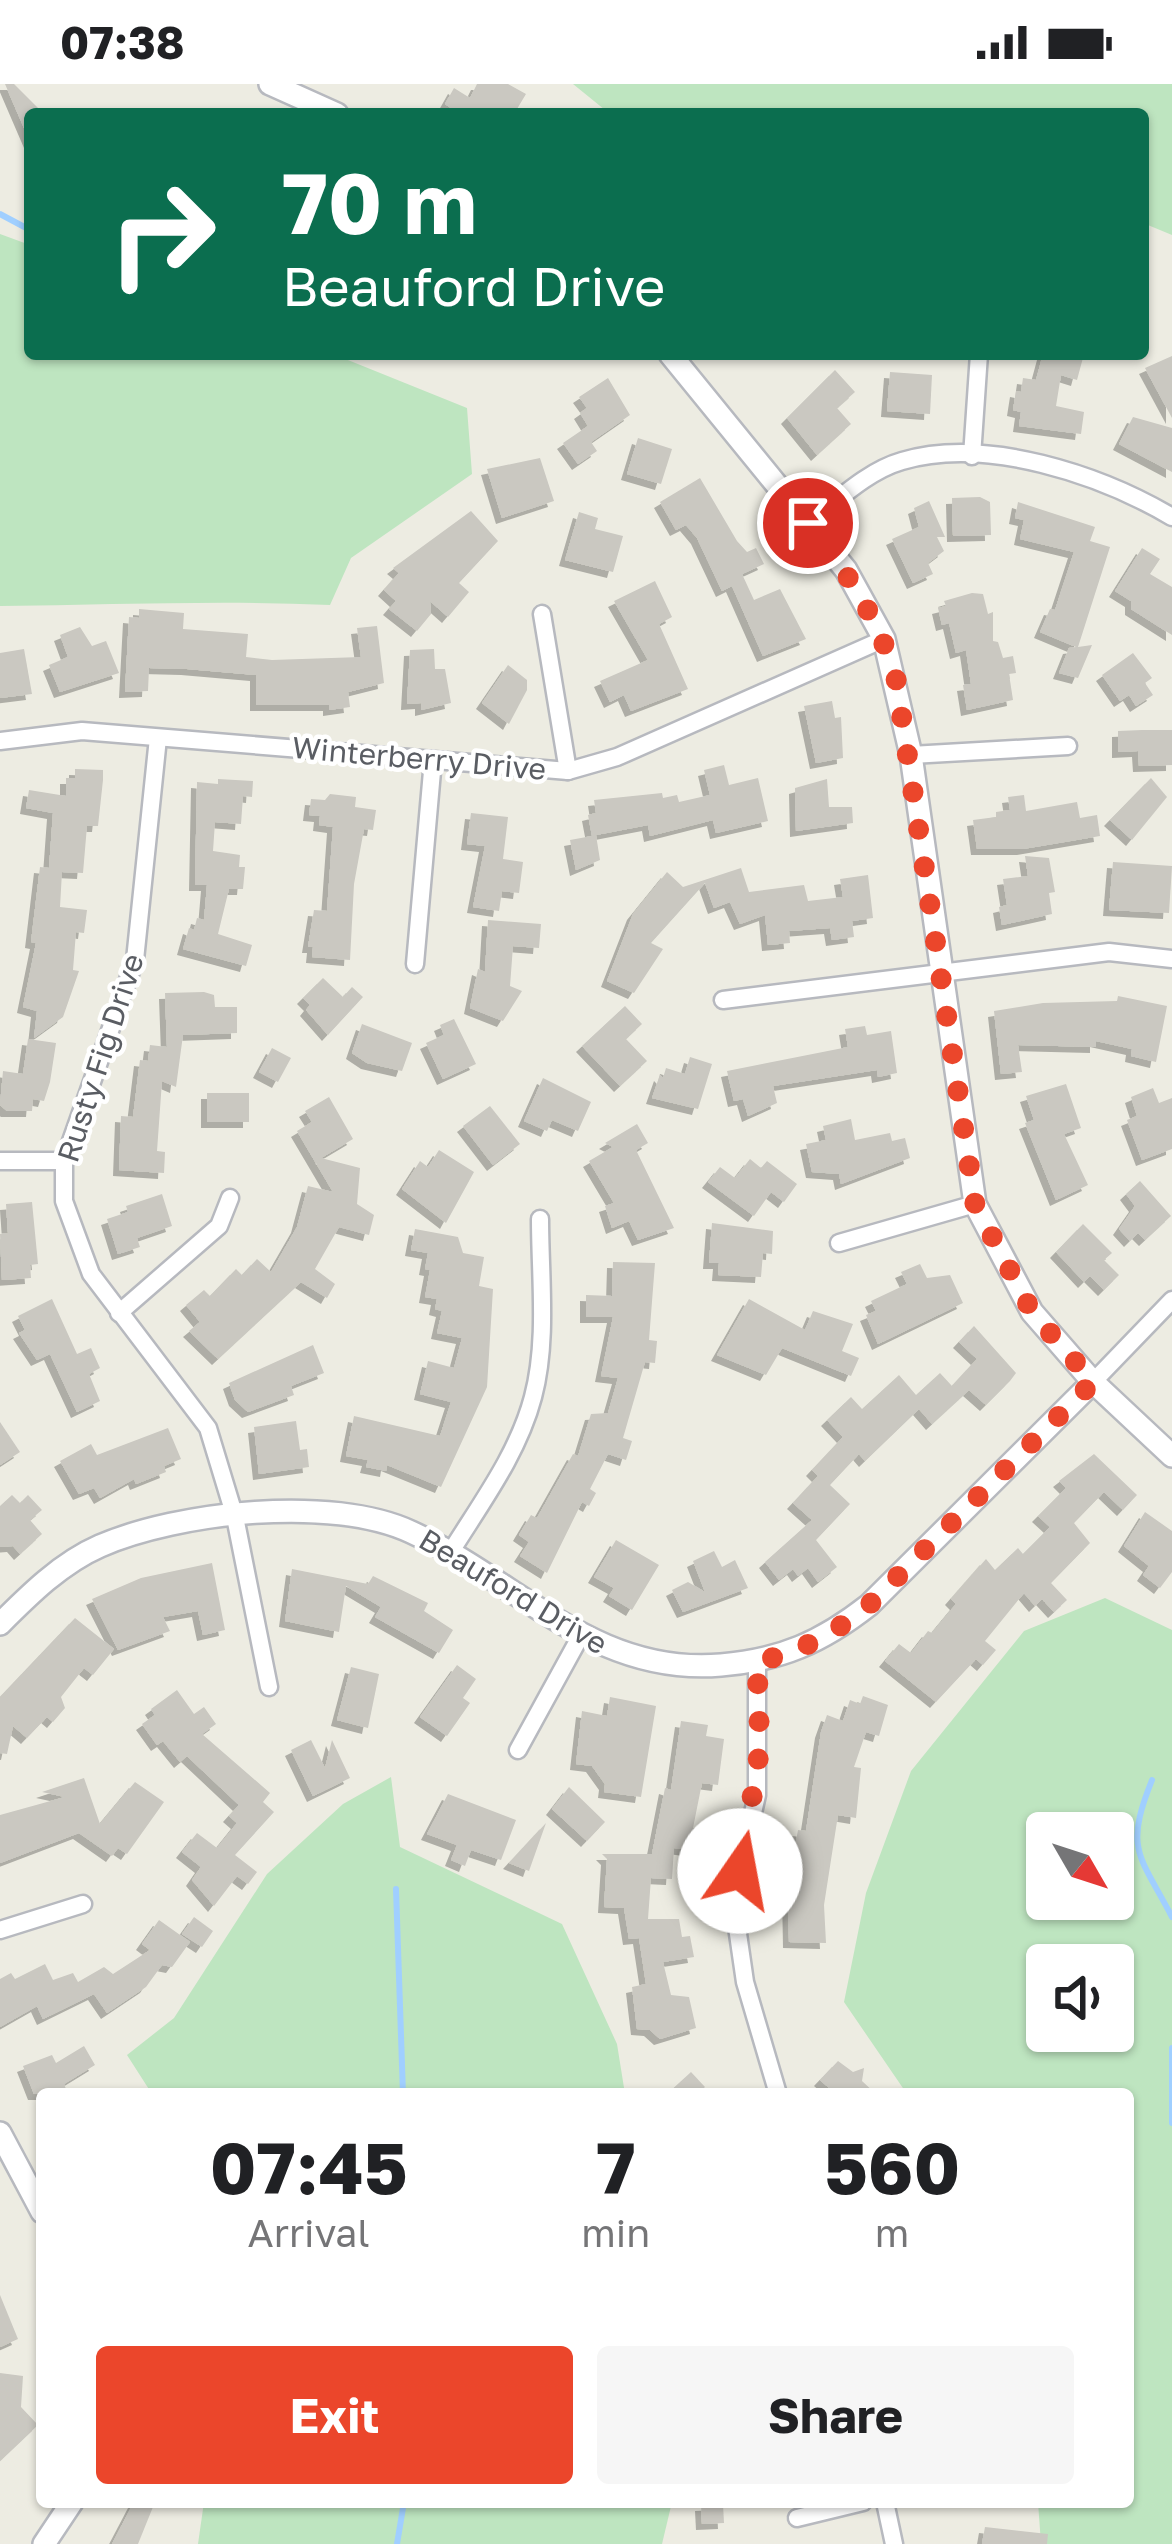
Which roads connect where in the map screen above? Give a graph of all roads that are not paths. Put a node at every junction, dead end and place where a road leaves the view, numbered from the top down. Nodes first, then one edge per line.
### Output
1 (270, 84) edge
2 (324, 108) edge
3 (675, 360) edge
4 (980, 360) edge
5 (972, 456) junction
6 (1172, 517) edge
7 (808, 523) junction
8 (542, 614) dead end
9 (884, 639) junction
10 (158, 738) junction
11 (0, 741) edge
12 (1068, 746) dead end
13 (911, 754) junction
14 (433, 760) junction
15 (568, 771) junction
16 (1172, 959) edge
17 (415, 964) dead end
18 (939, 971) junction
19 (723, 1000) dead end
20 (0, 1161) edge
21 (64, 1161) junction
22 (230, 1198) dead end
23 (975, 1204) junction
24 (540, 1219) dead end
25 (839, 1243) dead end
26 (1172, 1300) edge
27 (119, 1313) junction
28 (1093, 1382) junction
29 (1172, 1456) edge
30 (235, 1517) junction
31 (450, 1553) junction
32 (4, 1611) edge
33 (580, 1637) junction
34 (757, 1662) junction
35 (269, 1688) dead end
36 (518, 1750) dead end
37 (83, 1904) dead end
38 (0, 1930) edge
39 (776, 2088) edge
40 (0, 2133) edge
41 (36, 2201) edge
42 (68, 2508) edge
43 (838, 2508) edge
44 (886, 2508) edge
45 (797, 2518) dead end
46 (44, 2544) edge
47 (894, 2544) edge

1 - 2 street
3 - 7 street
4 - 5 street
5 - 6 street
5 - 7 street
7 - 9 street
8 - 15 street
9 - 13 street
9 - 15 street, Winterberry Drive
10 - 11 street, Winterberry Drive
10 - 14 street, Winterberry Drive
10 - 21 street, Rusty Fig Drive
12 - 13 street
13 - 18 street
14 - 15 street, Winterberry Drive
14 - 17 street
16 - 18 street
18 - 19 street
18 - 23 street
20 - 21 street
21 - 27 street, Rusty Fig Drive
22 - 27 street
23 - 25 street
23 - 28 street
24 - 31 street
26 - 28 street
27 - 30 street, Rusty Fig Drive
28 - 29 street
28 - 34 street, Beauford Drive
30 - 31 street, Beauford Drive
30 - 32 street, Beauford Drive
30 - 35 street, Rusty Fig Drive
31 - 33 street, Beauford Drive
33 - 34 street, Beauford Drive
33 - 36 street
34 - 39 street
37 - 38 street
40 - 41 street
42 - 46 street
43 - 45 street
44 - 47 street

